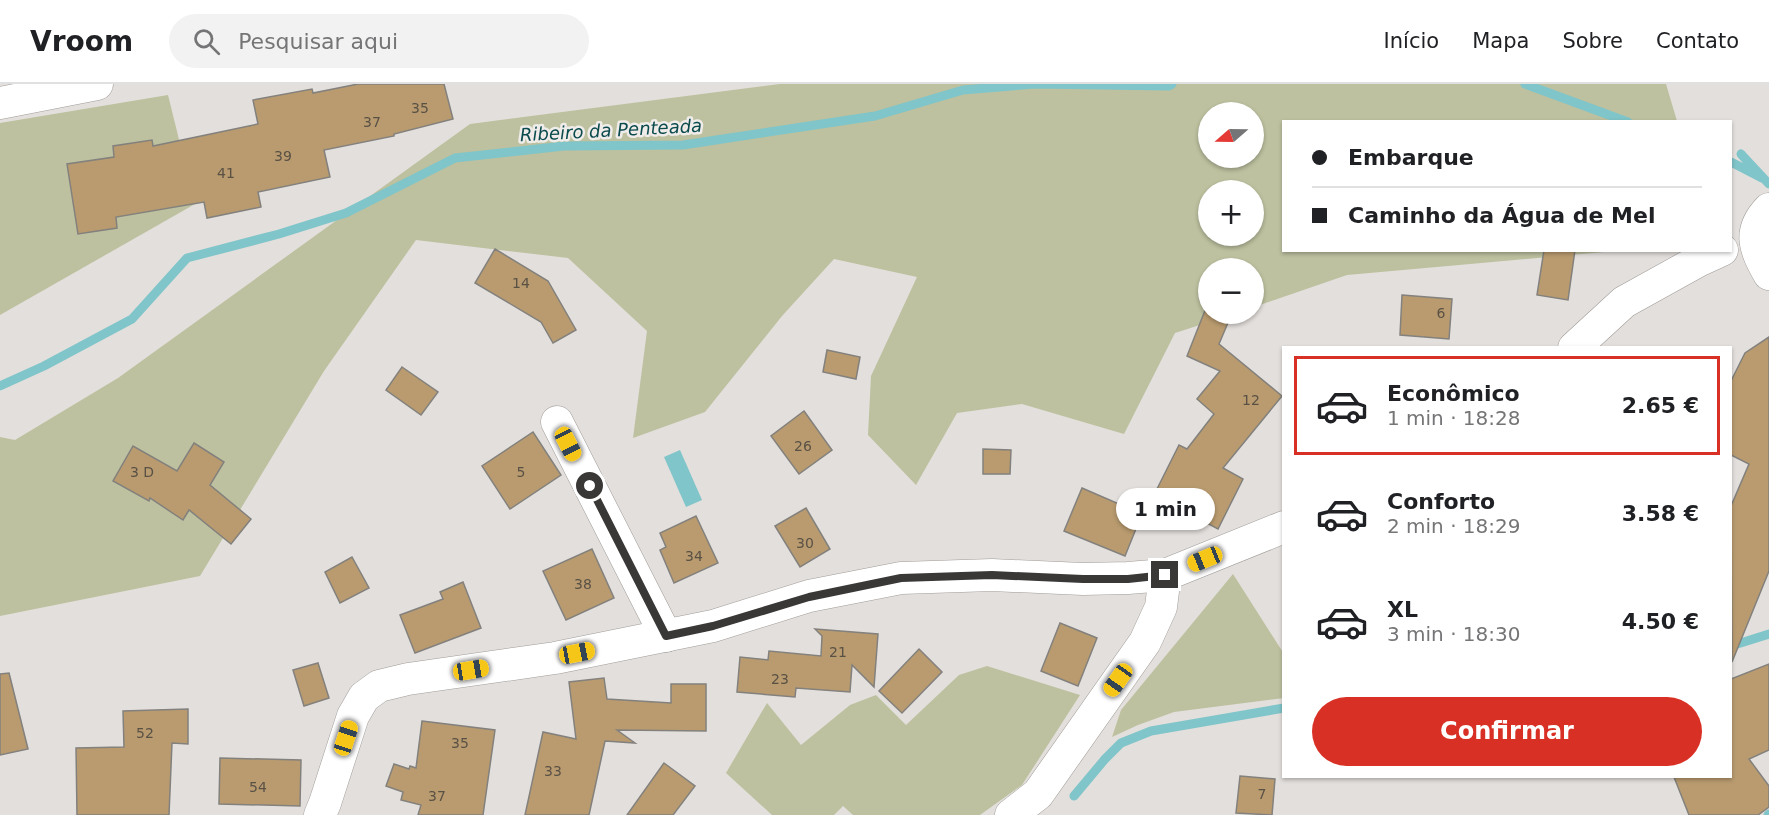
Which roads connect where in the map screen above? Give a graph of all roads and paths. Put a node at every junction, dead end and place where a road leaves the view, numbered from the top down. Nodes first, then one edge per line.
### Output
1 (97, 84) edge
2 (0, 103) edge
3 (1751, 230) edge
4 (1718, 252) edge
5 (1769, 274) edge
6 (1576, 346) edge
7 (557, 422) dead end
8 (1282, 528) edge
9 (1165, 575) junction
10 (666, 636) junction
11 (320, 815) edge
12 (1011, 815) edge

1 - 2 street
3 - 5 street
4 - 6 street
7 - 10 street
8 - 9 street
9 - 10 street
9 - 12 street
10 - 11 street

